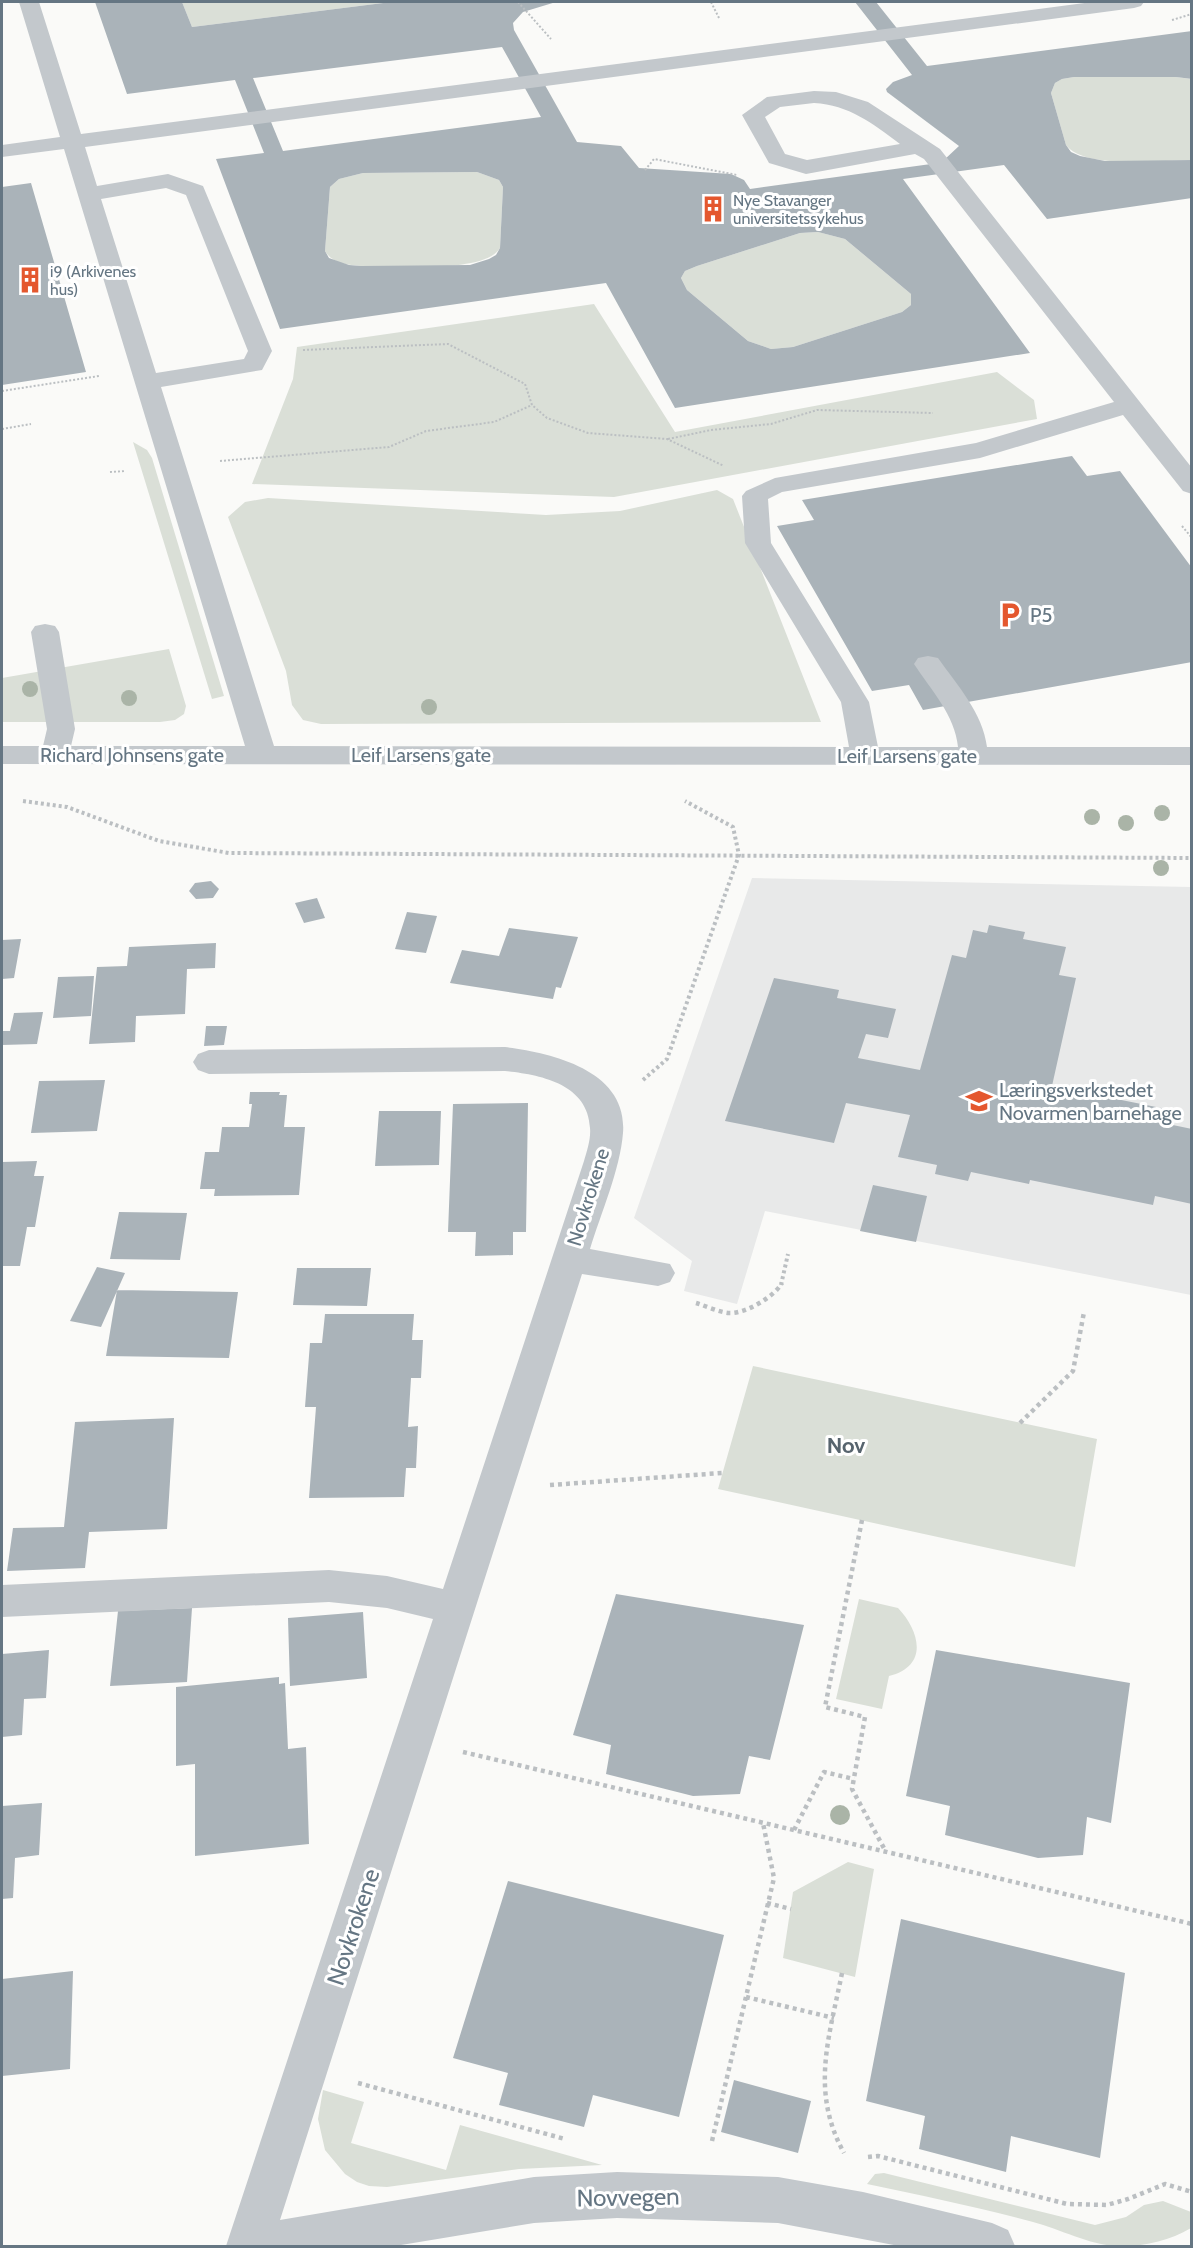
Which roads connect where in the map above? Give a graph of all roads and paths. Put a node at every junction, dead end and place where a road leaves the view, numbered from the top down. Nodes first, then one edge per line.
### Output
1 (29, 2) edge
2 (518, 2) edge
3 (711, 2) edge
4 (1134, 2) edge
5 (719, 19) dead end
6 (556, 44) dead end
7 (73, 142) junction
8 (918, 147) junction
9 (2, 151) edge
10 (645, 170) dead end
11 (745, 176) dead end
12 (89, 194) junction
13 (260, 351) junction
14 (102, 376) dead end
15 (146, 382) junction
16 (2, 391) edge
17 (532, 405) junction
18 (1127, 406) junction
19 (936, 413) dead end
20 (31, 424) dead end
21 (2, 429) edge
22 (667, 439) junction
23 (172, 467) junction
24 (130, 470) dead end
25 (110, 472) dead end
26 (1191, 486) edge
27 (755, 496) junction
28 (1179, 521) dead end
29 (1191, 538) edge
30 (45, 632) dead end
31 (928, 664) dead end
32 (262, 754) junction
33 (2, 755) edge
34 (55, 755) junction
35 (973, 755) junction
36 (864, 756) junction
37 (1191, 756) edge
38 (678, 798) dead end
39 (12, 799) dead end
40 (739, 855) junction
41 (1191, 858) edge
42 (208, 1062) dead end
43 (599, 1101) junction
44 (788, 1254) dead end
45 (569, 1259) junction
46 (658, 1273) joint
47 (1084, 1312) dead end
48 (1020, 1423) dead end
49 (722, 1473) dead end
50 (494, 1493) junction
51 (862, 1520) dead end
52 (2, 1601) edge
53 (456, 1608) junction
54 (413, 1740) junction
55 (854, 1779) junction
56 (763, 1823) junction
57 (794, 1830) junction
58 (886, 1851) junction
59 (768, 1903) junction
60 (791, 1909) dead end
61 (1191, 1924) edge
62 (842, 1973) dead end
63 (746, 1997) junction
64 (834, 2018) junction
65 (306, 2069) junction
66 (572, 2141) dead end
67 (711, 2146) dead end
68 (858, 2158) dead end
69 (838, 2161) dead end
70 (1191, 2192) edge
71 (249, 2247) edge
72 (263, 2247) edge
73 (992, 2247) edge

1 - 7 street
2 - 6 path
3 - 5 path
4 - 7 street
7 - 9 street
7 - 12 street
8 - 8 street
8 - 18 street
10 - 11 path
12 - 13 street
12 - 15 street
13 - 15 street
13 - 17 path
14 - 16 path
15 - 23 street
17 - 22 path
17 - 23 path
18 - 26 street
18 - 27 street
19 - 22 path
20 - 21 path
22 - 27 path
23 - 32 street
24 - 25 path
27 - 36 street
28 - 29 path
30 - 34 street
31 - 35 street
32 - 34 street, Richard Johnsens gate
32 - 36 street, Leif Larsens gate
33 - 34 street, Richard Johnsens gate
35 - 36 street, Leif Larsens gate
35 - 37 street, Leif Larsens gate
38 - 40 path
39 - 40 path
40 - 41 path
40 - 43 path
42 - 43 street, Novkrokene
43 - 45 street, Novkrokene
44 - 46 path
45 - 46 street
45 - 50 street, Novkrokene
47 - 48 path
49 - 50 path
50 - 53 street, Novkrokene
51 - 55 path
52 - 53 street
53 - 54 street, Novkrokene
54 - 56 path
54 - 65 street, Novkrokene
55 - 57 path
55 - 58 path
56 - 57 path
56 - 59 path
57 - 58 path
58 - 61 path
59 - 60 path
59 - 63 path
62 - 64 path
63 - 64 path
63 - 67 path
64 - 69 path
65 - 66 path
65 - 71 street, Novkrokene
68 - 70 path
72 - 73 street, Novvegen

